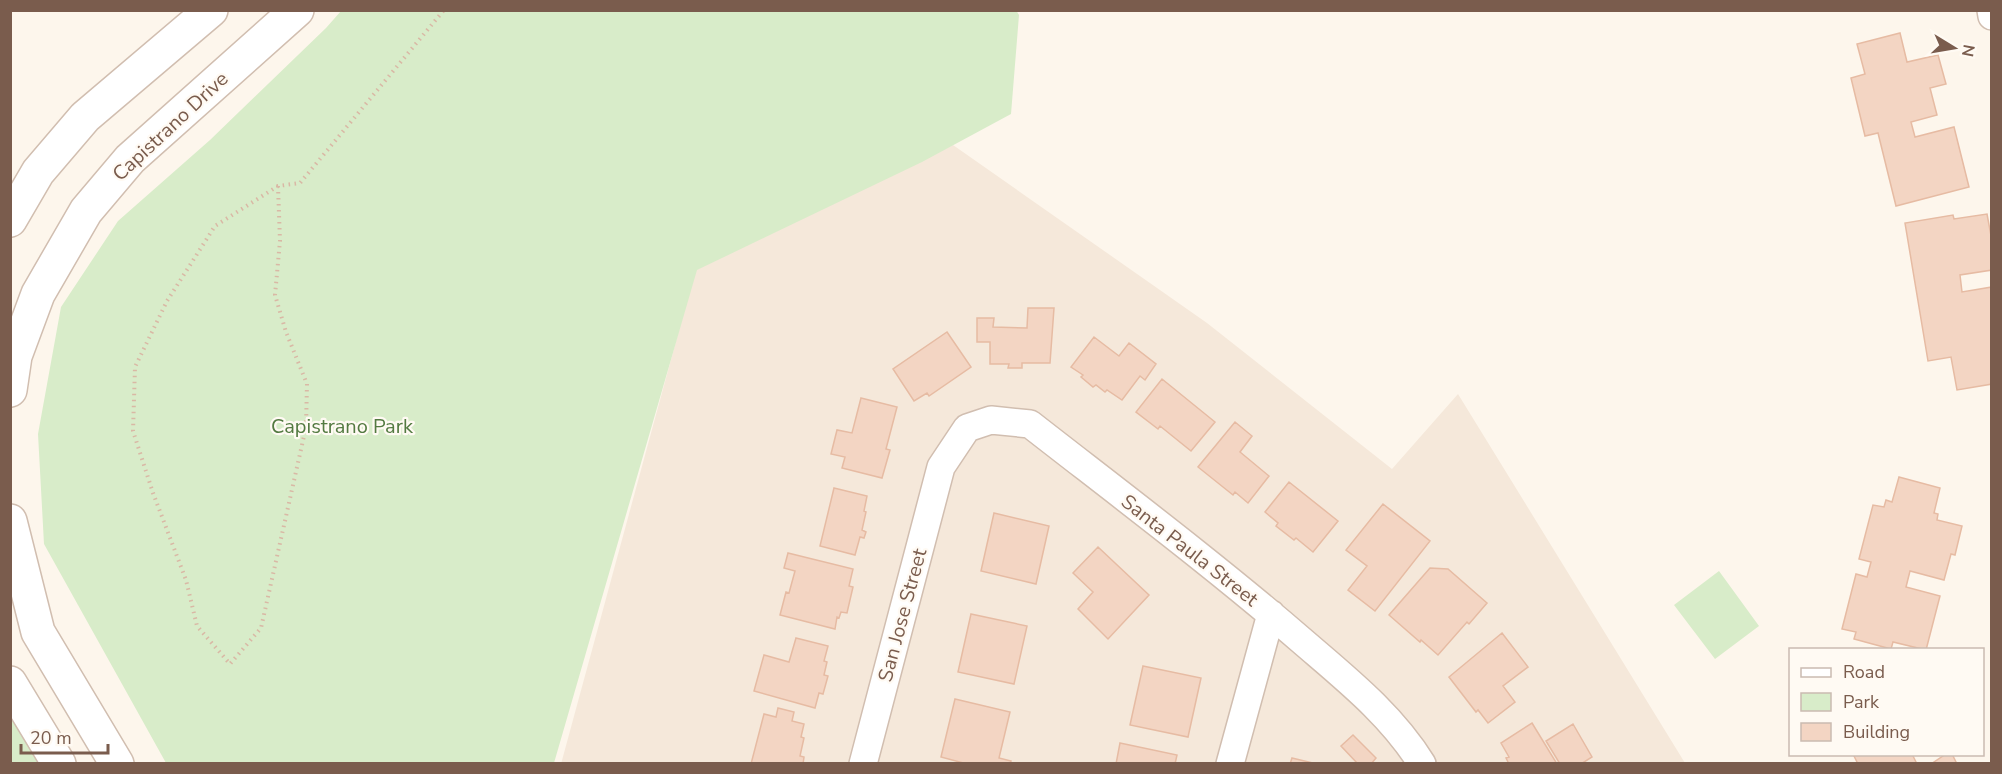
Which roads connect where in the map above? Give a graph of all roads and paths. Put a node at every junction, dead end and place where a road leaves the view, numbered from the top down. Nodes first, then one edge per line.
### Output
1 (212, 10) edge
2 (297, 10) edge
3 (444, 10) edge
4 (1991, 10) edge
5 (1992, 16) edge
6 (278, 186) junction
7 (10, 220) edge
8 (10, 390) edge
9 (940, 467) joint
10 (10, 521) edge
11 (1271, 614) junction
12 (10, 683) edge
13 (59, 764) edge
14 (117, 764) edge
15 (863, 764) edge
16 (1230, 764) edge
17 (1422, 764) edge

1 - 7 street
2 - 8 street, Capistrano Drive
3 - 6 path
4 - 5 street
6 - 6 path
9 - 11 street, Santa Paula Street
9 - 15 street, San Jose Street
10 - 14 street
11 - 16 street
11 - 17 street, Santa Paula Street
12 - 13 street

